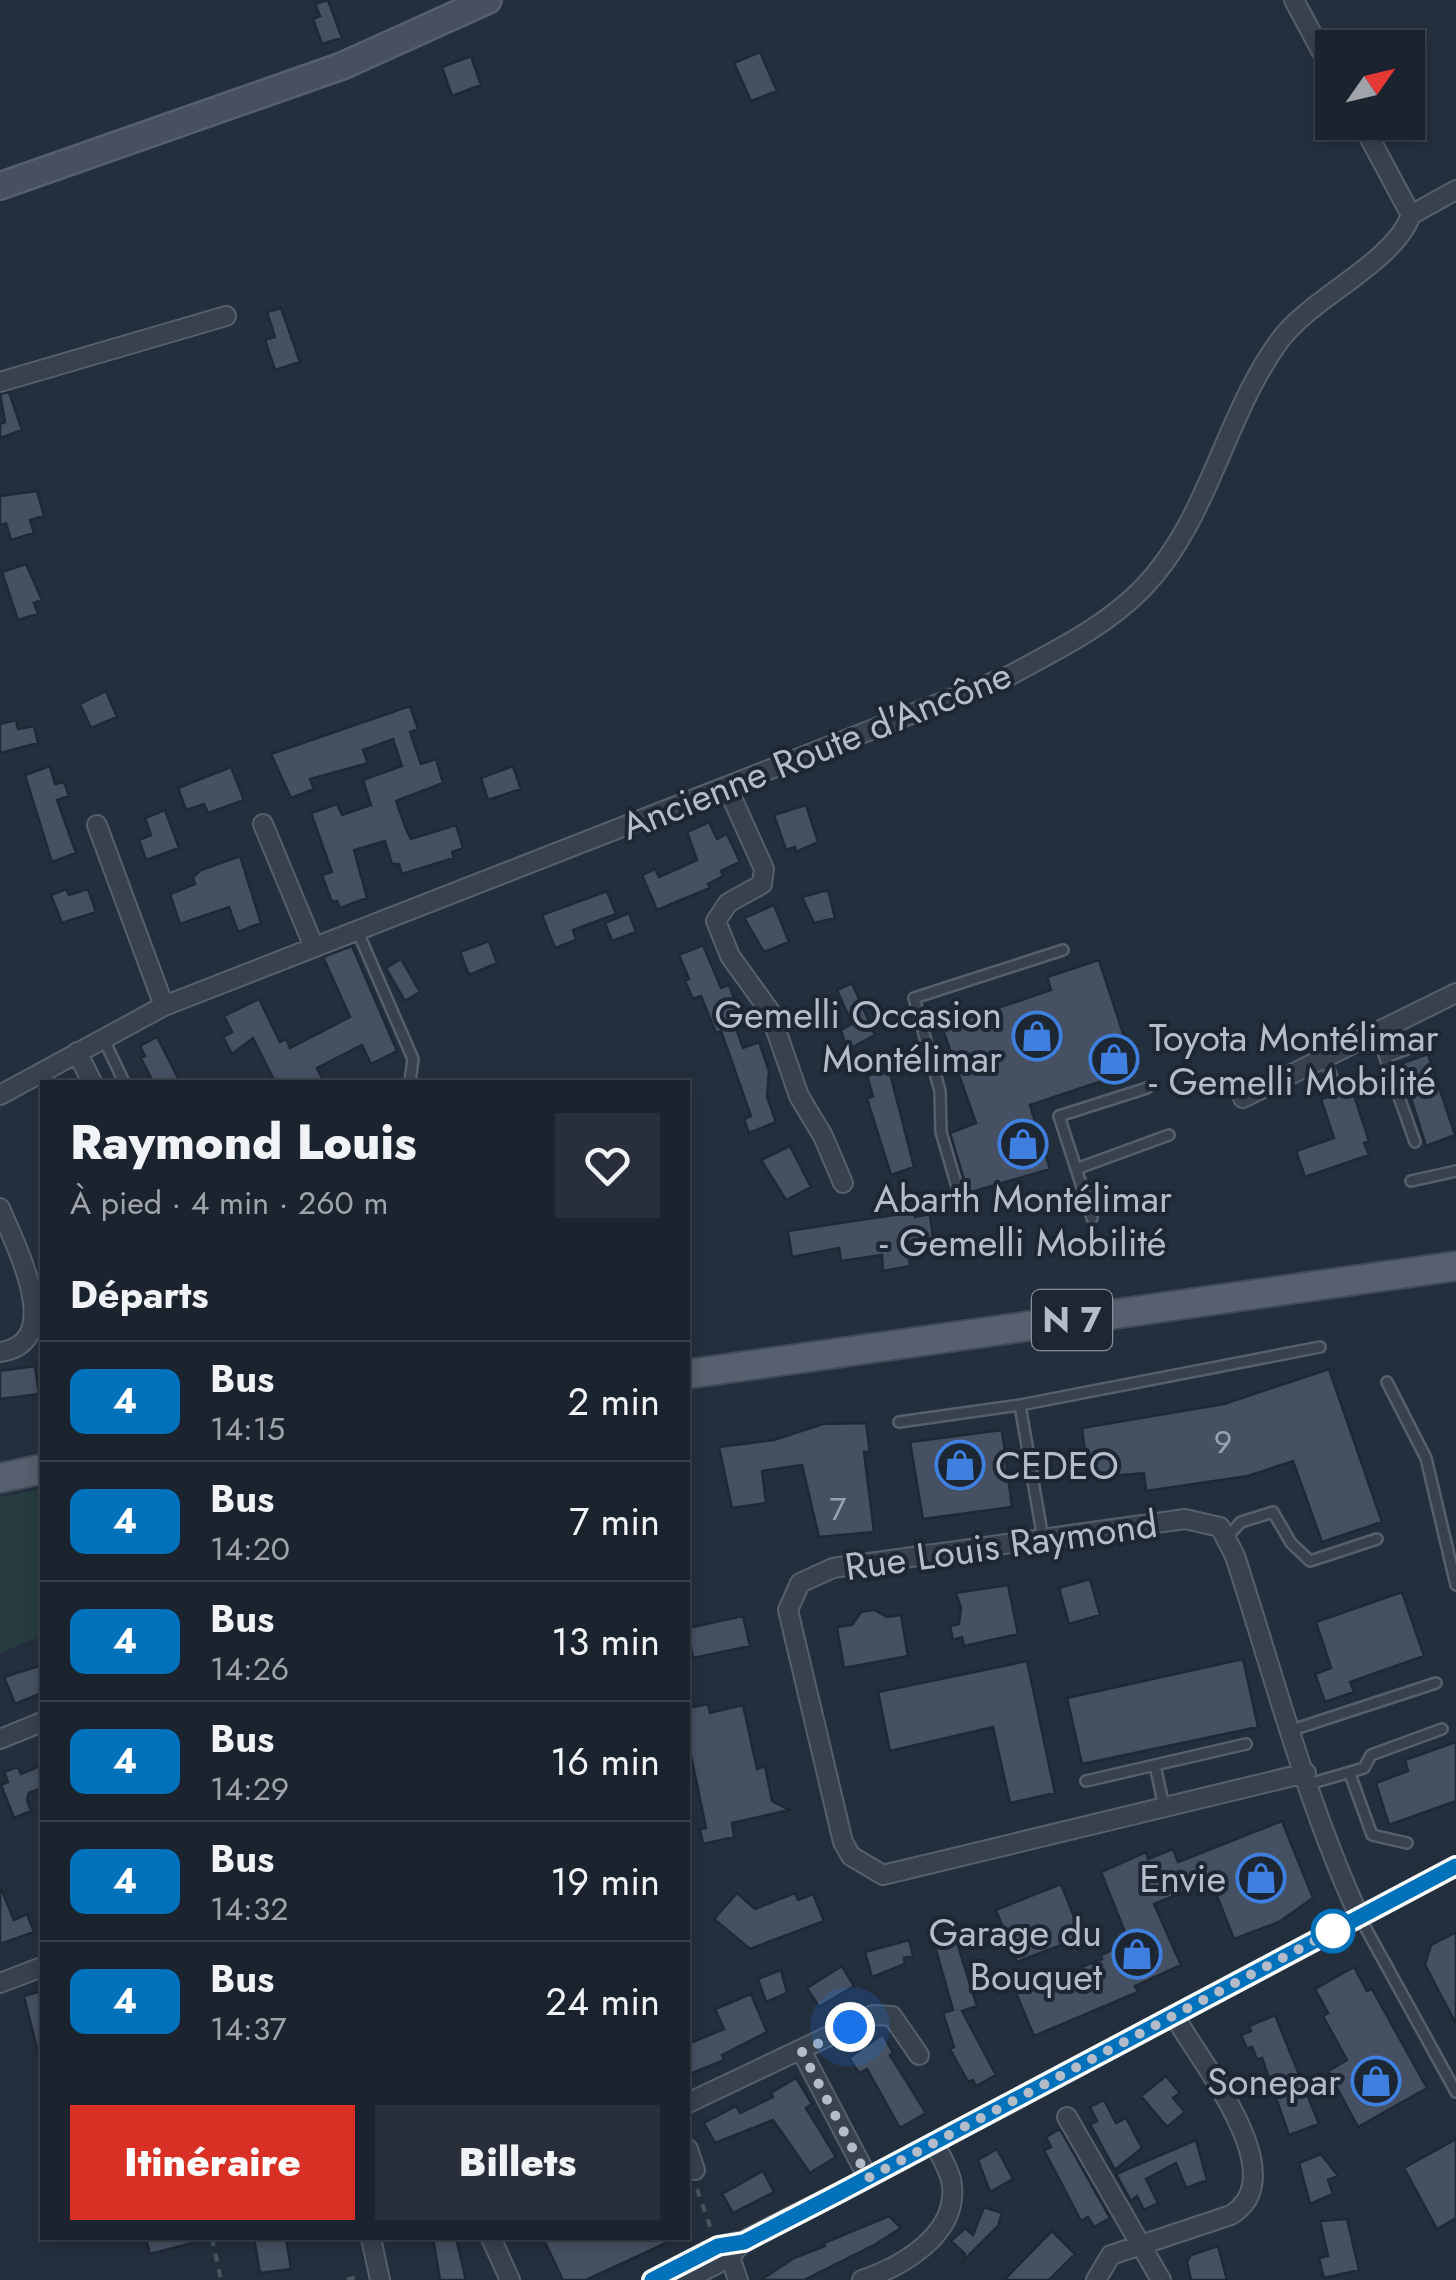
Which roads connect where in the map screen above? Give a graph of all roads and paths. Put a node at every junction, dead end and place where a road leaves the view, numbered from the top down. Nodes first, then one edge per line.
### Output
1 (488, 0) edge
2 (1294, 0) edge
3 (1315, 39) edge
4 (1371, 140) edge
5 (0, 186) edge
6 (1456, 190) edge
7 (1411, 215) junction
8 (226, 316) dead end
9 (0, 382) edge
10 (728, 789) junction
11 (264, 824) dead end
12 (97, 825) dead end
13 (357, 930) junction
14 (314, 947) junction
15 (1063, 950) dead end
16 (1456, 993) edge
17 (164, 1006) junction
18 (1376, 1032) junction
19 (103, 1038) junction
20 (1420, 1044) dead end
21 (77, 1052) junction
22 (1325, 1058) junction
23 (1386, 1058) junction
24 (91, 1080) edge
25 (123, 1080) edge
26 (410, 1080) edge
27 (1147, 1088) dead end
28 (1336, 1089) dead end
29 (0, 1095) edge
30 (1243, 1098) dead end
31 (1169, 1135) dead end
32 (1415, 1142) dead end
33 (1076, 1169) junction
34 (1456, 1171) edge
35 (1411, 1181) dead end
36 (843, 1183) dead end
37 (963, 1207) dead end
38 (0, 1208) edge
39 (1092, 1218) dead end
40 (1456, 1266) edge
41 (1320, 1347) dead end
42 (0, 1352) edge
43 (690, 1374) edge
44 (1386, 1382) dead end
45 (1020, 1405) junction
46 (899, 1422) dead end
47 (40, 1458) edge
48 (0, 1462) edge
49 (40, 1469) edge
50 (0, 1478) edge
51 (1226, 1538) junction
52 (1043, 1539) junction
53 (1377, 1539) dead end
54 (1456, 1585) edge
55 (1436, 1683) dead end
56 (40, 1723) edge
57 (1442, 1729) dead end
58 (1292, 1730) junction
59 (0, 1739) edge
60 (1246, 1744) dead end
61 (1155, 1765) junction
62 (1350, 1774) junction
63 (1308, 1779) junction
64 (1086, 1781) dead end
65 (1164, 1807) junction
66 (1407, 1843) dead end
67 (1456, 1866) edge
68 (1359, 1916) junction
69 (40, 1968) edge
70 (0, 1983) edge
71 (1174, 2015) junction
72 (802, 2052) junction
73 (919, 2055) dead end
74 (1456, 2092) edge
75 (690, 2102) edge
76 (1068, 2116) dead end
77 (934, 2142) junction
78 (690, 2154) edge
79 (696, 2170) joint
80 (868, 2178) junction
81 (212, 2240) edge
82 (371, 2240) edge
83 (492, 2240) edge
84 (1142, 2241) junction
85 (724, 2252) junction
86 (221, 2280) edge
87 (380, 2280) edge
88 (510, 2280) edge
89 (652, 2280) edge
90 (686, 2280) edge
91 (738, 2280) edge
92 (862, 2280) edge
93 (1096, 2280) edge
94 (1161, 2280) edge

1 - 5 street
2 - 3 street
4 - 7 street
6 - 7 street, Ancienne Route d'Ancône
7 - 10 street, Ancienne Route d'Ancône
8 - 9 street
10 - 13 street, Ancienne Route d'Ancône
10 - 36 street
11 - 14 street
12 - 17 street
13 - 14 street, Ancienne Route d'Ancône
13 - 26 lane
14 - 17 street, Ancienne Route d'Ancône
15 - 37 lane
16 - 18 street
17 - 19 street, Ancienne Route d'Ancône
18 - 22 street
18 - 23 lane
19 - 21 street, Ancienne Route d'Ancône
19 - 25 lane
20 - 23 lane
21 - 24 street
21 - 29 street, Ancienne Route d'Ancône
22 - 28 lane
22 - 30 street
23 - 32 lane
27 - 33 lane
31 - 33 lane
33 - 39 lane
34 - 35 lane
38 - 42 street
40 - 43 main road, N 7
41 - 45 lane
44 - 54 lane
45 - 46 lane
45 - 52 lane
47 - 48 main road
49 - 50 main road
51 - 52 street, Rue Louis Raymond
51 - 53 lane
51 - 58 street
52 - 65 street, Rue Louis Raymond
55 - 58 lane
56 - 59 street
57 - 62 lane
58 - 63 street
60 - 61 lane
61 - 64 lane
61 - 65 lane
62 - 63 lane
62 - 66 lane
63 - 65 street, Rue Louis Raymond
63 - 68 street
67 - 68 street
68 - 71 street
68 - 74 lane
69 - 70 street
71 - 77 street
71 - 84 street
72 - 73 street
72 - 75 street
72 - 80 street
76 - 84 street
77 - 80 street
77 - 92 street
78 - 79 street
79 - 85 path
80 - 85 street
81 - 86 path
82 - 87 street
83 - 88 street
84 - 93 street
84 - 94 street
85 - 89 street
85 - 90 street
85 - 91 street

